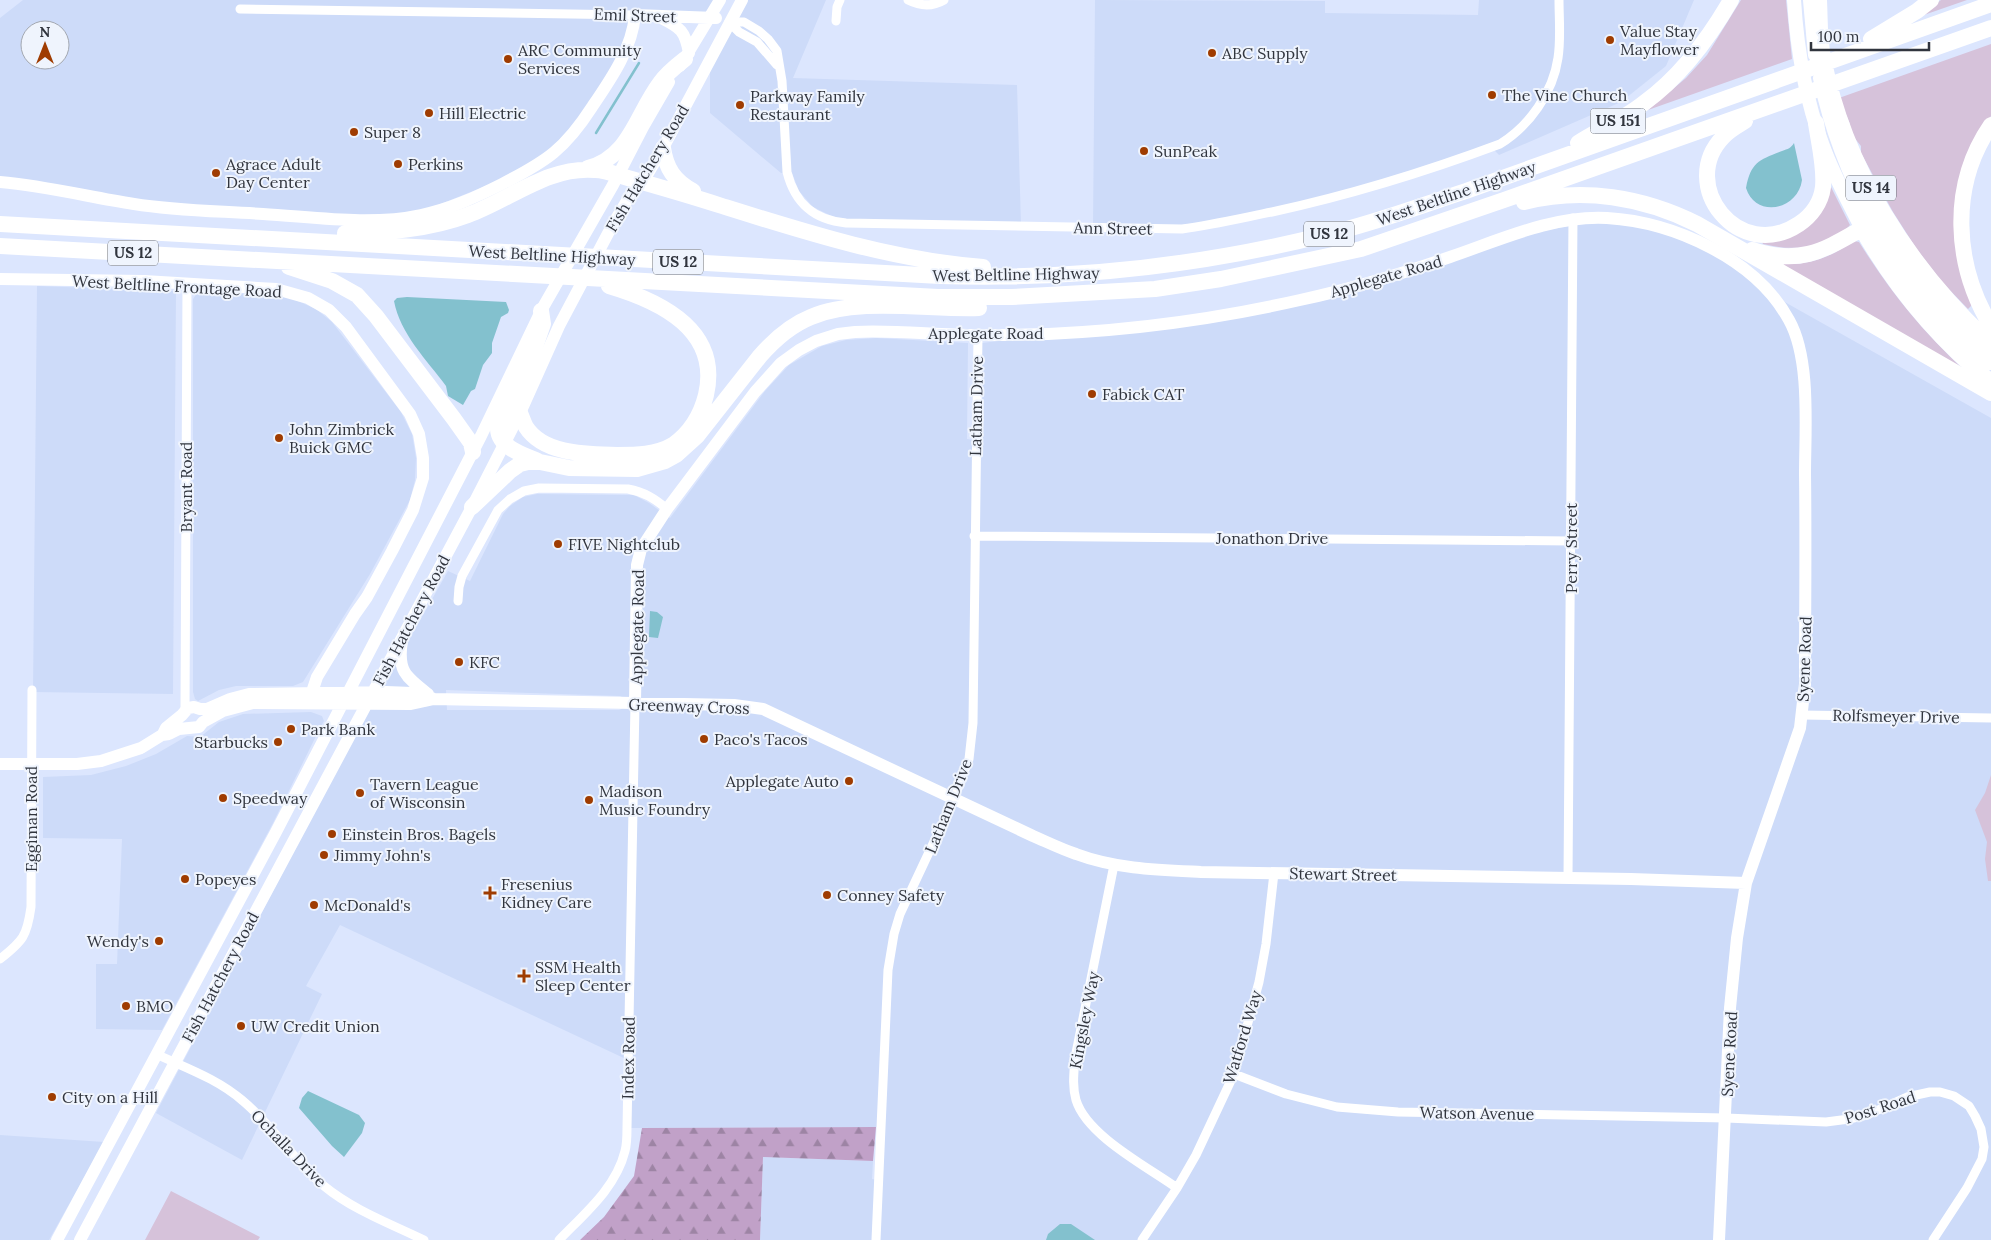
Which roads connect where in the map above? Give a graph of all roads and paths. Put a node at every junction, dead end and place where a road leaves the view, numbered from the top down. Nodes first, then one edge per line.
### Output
1 (720, 0) edge
2 (742, 0) edge
3 (840, 0) edge
4 (908, 0) edge
5 (944, 0) edge
6 (1559, 0) edge
7 (1723, 0) edge
8 (1731, 0) edge
9 (1794, 0) edge
10 (1810, 0) edge
11 (1819, 0) edge
12 (1931, 0) edge
13 (1991, 4) edge
14 (240, 9) dead end
15 (635, 15) junction
16 (657, 16) junction
17 (710, 17) junction
18 (836, 21) dead end
19 (729, 22) junction
20 (1991, 28) edge
21 (1695, 51) junction
22 (687, 56) junction
23 (1841, 57) junction
24 (1760, 110) junction
25 (1816, 123) junction
26 (1991, 125) edge
27 (662, 148) junction
28 (1548, 162) junction
29 (577, 170) junction
30 (617, 175) junction
31 (0, 182) edge
32 (641, 182) junction
33 (1573, 218) junction
34 (764, 219) junction
35 (0, 224) edge
36 (1868, 225) junction
37 (254, 238) junction
38 (1726, 242) junction
39 (0, 246) edge
40 (1361, 249) junction
41 (266, 260) junction
42 (1103, 273) junction
43 (0, 279) edge
44 (585, 279) junction
45 (187, 284) junction
46 (1155, 289) junction
47 (542, 310) junction
48 (1991, 326) edge
49 (978, 335) junction
50 (1991, 344) edge
51 (1991, 362) edge
52 (1991, 382) edge
53 (1991, 393) edge
54 (520, 412) junction
55 (504, 444) junction
56 (473, 452) junction
57 (540, 462) junction
58 (472, 507) junction
59 (667, 509) junction
60 (974, 536) junction
61 (1570, 541) junction
62 (458, 601) dead end
63 (404, 632) junction
64 (32, 690) dead end
65 (312, 692) junction
66 (372, 692) junction
67 (344, 697) junction
68 (434, 699) junction
69 (365, 704) junction
70 (635, 704) junction
71 (190, 710) junction
72 (1802, 715) junction
73 (1991, 718) edge
74 (203, 722) junction
75 (192, 729) junction
76 (162, 735) junction
77 (0, 764) edge
78 (31, 765) junction
79 (954, 799) junction
80 (268, 846) junction
81 (1114, 865) junction
82 (1274, 873) junction
83 (273, 877) junction
84 (250, 878) junction
85 (1568, 878) junction
86 (1746, 883) junction
87 (256, 908) junction
88 (0, 958) edge
89 (156, 1054) junction
90 (174, 1063) junction
91 (1234, 1074) junction
92 (1726, 1118) junction
93 (101, 1159) junction
94 (1177, 1188) junction
95 (107, 1190) junction
96 (57, 1240) edge
97 (80, 1240) edge
98 (424, 1240) edge
99 (559, 1240) edge
100 (876, 1240) edge
101 (1142, 1240) edge
102 (1719, 1240) edge
103 (1933, 1240) edge

1 - 17 street, Fish Hatchery Road
2 - 19 street, Fish Hatchery Road
3 - 18 street
4 - 5 street
6 - 19 street, Ann Street
7 - 21 highway
8 - 21 highway, US 151
9 - 25 main road, US 14
10 - 36 main road
11 - 50 highway, US 14
12 - 23 highway
13 - 23 highway, West Beltline Highway / US 12
14 - 15 street, Emil Street
15 - 16 street, Emil Street
15 - 31 street
16 - 17 street, Emil Street
16 - 22 street
17 - 19 street, Emil Street
17 - 22 street, Fish Hatchery Road
19 - 27 street, Fish Hatchery Road
20 - 24 highway, West Beltline Highway / US 12
21 - 28 highway, US 151
22 - 29 highway
22 - 30 street, Fish Hatchery Road
23 - 28 highway, West Beltline Highway / US 12
24 - 25 highway
24 - 40 highway, West Beltline Highway / US 12
25 - 36 main road, US 14
26 - 48 highway
27 - 32 street, Fish Hatchery Road
27 - 34 highway
28 - 42 highway, West Beltline Highway / US 12
29 - 30 highway
29 - 37 highway
30 - 32 highway
30 - 47 street, Fish Hatchery Road
32 - 34 highway
32 - 54 street, Fish Hatchery Road
33 - 49 street, Applegate Road
33 - 61 street, Perry Street
33 - 72 street, Syene Road
34 - 42 highway
35 - 37 highway, West Beltline Highway / US 12
36 - 38 highway
36 - 51 highway, US 14
36 - 52 highway, US 14
37 - 42 highway, West Beltline Highway / US 12
38 - 40 highway
38 - 53 highway
39 - 41 highway, West Beltline Highway / US 12
40 - 46 highway, West Beltline Highway / US 12
41 - 44 highway, West Beltline Highway / US 12
41 - 56 highway
43 - 45 street, West Beltline Frontage Road
44 - 46 highway, West Beltline Highway / US 12
44 - 54 highway
45 - 65 street, West Beltline Frontage Road
45 - 71 street, Bryant Road
46 - 57 highway
47 - 55 highway
47 - 56 street, Fish Hatchery Road
49 - 59 street, Applegate Road
49 - 60 street, Latham Drive
54 - 55 street, Fish Hatchery Road
55 - 57 highway
55 - 58 street, Fish Hatchery Road
56 - 67 street, Fish Hatchery Road
57 - 58 highway
58 - 63 street, Fish Hatchery Road
59 - 62 street
59 - 70 street, Applegate Road
60 - 61 street, Jonathon Drive
60 - 79 street, Latham Drive
61 - 85 street, Perry Street
63 - 66 street, Fish Hatchery Road
63 - 68 street
64 - 78 street, Eggiman Road
65 - 67 street, Greenway Cross
65 - 71 street, Greenway Cross
66 - 67 street, Greenway Cross
66 - 68 street, Greenway Cross
66 - 69 street, Fish Hatchery Road
67 - 69 street, Greenway Cross
67 - 74 street, Greenway Cross
67 - 80 street, Fish Hatchery Road
68 - 69 street, Greenway Cross
68 - 70 street, Greenway Cross
69 - 83 street, Fish Hatchery Road
70 - 79 street, Greenway Cross
70 - 99 street, Index Road
71 - 74 street, Bryant Road
71 - 75 street, Bryant Road
71 - 76 street, Greenway Cross
72 - 73 street, Rolfsmeyer Drive
72 - 86 street, Syene Road
74 - 75 street, Greenway Cross
75 - 76 street, Greenway Cross
76 - 78 street, Greenway Cross
77 - 78 street, Greenway Cross
78 - 88 street, Eggiman Road
79 - 81 street, Stewart Street
79 - 100 street, Latham Drive
80 - 83 street
80 - 84 street, Fish Hatchery Road
81 - 82 street, Stewart Street
81 - 94 street, Kingsley Way
82 - 85 street, Stewart Street
82 - 91 street, Watford Way
83 - 87 street, Fish Hatchery Road
84 - 87 street
84 - 89 street, Fish Hatchery Road
85 - 86 street, Stewart Street
86 - 92 street, Syene Road
87 - 90 street, Fish Hatchery Road
89 - 90 street, Ochalla Drive
89 - 93 street, Fish Hatchery Road
90 - 95 street, Fish Hatchery Road
90 - 98 street, Ochalla Drive
91 - 92 street, Watson Avenue
91 - 94 street, Watford Way
92 - 102 street, Syene Road
92 - 103 street, Post Road
93 - 95 street
93 - 96 street, Fish Hatchery Road
94 - 101 street, Watford Way
95 - 97 street, Fish Hatchery Road

